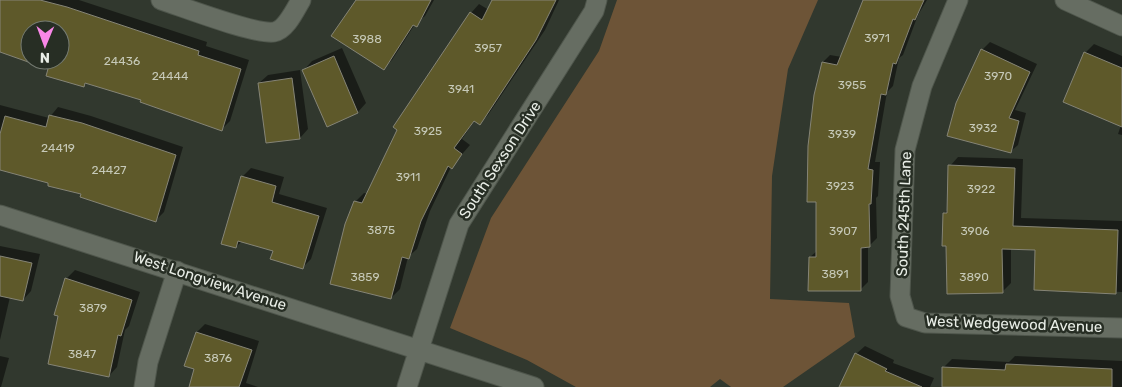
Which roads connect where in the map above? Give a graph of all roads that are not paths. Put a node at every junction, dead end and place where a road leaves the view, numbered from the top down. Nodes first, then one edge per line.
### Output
1 (161, 0) edge
2 (301, 0) edge
3 (597, 0) edge
4 (958, 0) edge
5 (1066, 0) edge
6 (1122, 26) edge
7 (0, 215) edge
8 (177, 270) junction
9 (906, 317) joint
10 (1122, 328) edge
11 (419, 349) junction
12 (144, 387) edge
13 (407, 387) edge
14 (534, 387) edge

1 - 2 street
3 - 11 street, South Sexson Drive
4 - 9 street, South 245th Lane
5 - 6 street
7 - 8 street, West Longview Avenue
8 - 11 street, West Longview Avenue
8 - 12 street
9 - 10 street, West Wedgewood Avenue
11 - 13 street, South Sexson Drive
11 - 14 street, West Longview Avenue

